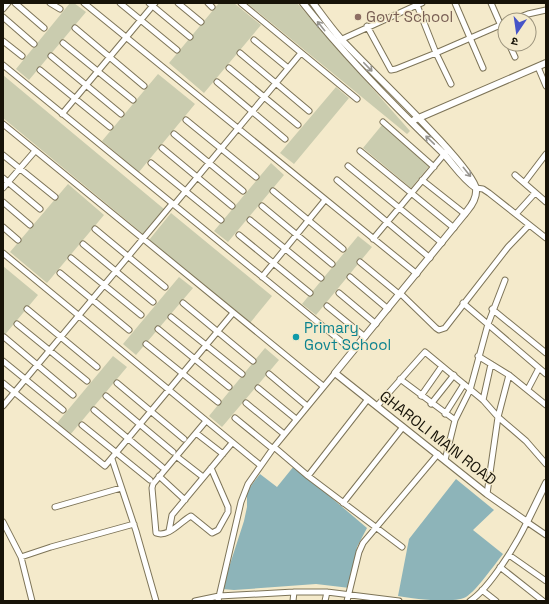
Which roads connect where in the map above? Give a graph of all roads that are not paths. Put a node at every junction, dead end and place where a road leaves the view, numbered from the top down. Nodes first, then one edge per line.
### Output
1 (8, 3) edge
2 (15, 3) edge
3 (50, 3) edge
4 (84, 3) edge
5 (120, 3) edge
6 (178, 3) edge
7 (208, 3) edge
8 (241, 3) edge
9 (303, 3) edge
10 (313, 3) edge
11 (422, 3) edge
12 (455, 3) edge
13 (491, 3) edge
14 (152, 4) edge
15 (416, 4) edge
16 (212, 7) dead end
17 (3, 9) edge
18 (60, 9) dead end
19 (497, 14) edge
20 (3, 17) edge
21 (141, 20) junction
22 (201, 22) dead end
23 (367, 26) junction
24 (497, 27) edge
25 (44, 28) dead end
26 (75, 28) dead end
27 (126, 37) junction
28 (190, 37) dead end
29 (341, 39) junction
30 (470, 39) junction
31 (254, 40) dead end
32 (3, 41) edge
33 (63, 43) dead end
34 (335, 43) junction
35 (34, 44) dead end
36 (177, 50) dead end
37 (513, 52) edge
38 (240, 53) dead end
39 (301, 53) junction
40 (436, 53) junction
41 (22, 56) dead end
42 (51, 56) dead end
43 (110, 57) junction
44 (515, 57) dead end
45 (546, 63) edge
46 (3, 65) edge
47 (538, 67) junction
48 (229, 68) dead end
49 (288, 68) junction
50 (483, 68) dead end
51 (40, 70) dead end
52 (98, 71) junction
53 (216, 82) dead end
54 (276, 83) junction
55 (451, 84) dead end
56 (86, 85) junction
57 (144, 86) dead end
58 (546, 86) edge
59 (264, 97) junction
60 (75, 99) junction
61 (357, 99) dead end
62 (134, 100) dead end
63 (252, 111) junction
64 (309, 111) dead end
65 (62, 114) junction
66 (121, 114) dead end
67 (418, 118) junction
68 (186, 120) dead end
69 (411, 121) junction
70 (383, 122) dead end
71 (3, 124) edge
72 (298, 125) dead end
73 (110, 127) dead end
74 (238, 128) junction
75 (174, 134) dead end
76 (285, 139) dead end
77 (162, 148) dead end
78 (221, 148) junction
79 (35, 151) junction
80 (360, 152) dead end
81 (446, 152) junction
82 (546, 154) edge
83 (3, 155) edge
84 (151, 163) dead end
85 (209, 163) junction
86 (348, 166) dead end
87 (434, 166) junction
88 (20, 169) junction
89 (515, 175) dead end
90 (197, 177) junction
91 (256, 177) dead end
92 (3, 178) edge
93 (337, 180) dead end
94 (422, 180) junction
95 (8, 182) junction
96 (524, 183) junction
97 (3, 188) edge
98 (476, 188) junction
99 (186, 191) junction
100 (243, 191) dead end
101 (273, 191) dead end
102 (411, 193) junction
103 (535, 193) junction
104 (55, 197) dead end
105 (325, 200) junction
106 (3, 202) edge
107 (546, 202) edge
108 (173, 205) junction
109 (232, 206) dead end
110 (262, 206) dead end
111 (399, 208) junction
112 (40, 209) dead end
113 (465, 214) junction
114 (516, 214) junction
115 (221, 220) dead end
116 (250, 220) dead end
117 (308, 220) junction
118 (388, 222) junction
119 (30, 225) dead end
120 (529, 225) junction
121 (3, 227) edge
122 (454, 228) junction
123 (95, 229) dead end
124 (239, 234) dead end
125 (297, 234) junction
126 (144, 238) junction
127 (546, 238) edge
128 (373, 239) junction
129 (18, 240) dead end
130 (442, 243) junction
131 (83, 244) dead end
132 (285, 249) junction
133 (343, 249) dead end
134 (3, 253) edge
135 (128, 257) junction
136 (71, 258) dead end
137 (430, 258) junction
138 (360, 262) dead end
139 (274, 263) junction
140 (332, 264) dead end
141 (116, 271) junction
142 (60, 273) dead end
143 (417, 274) junction
144 (262, 277) junction
145 (350, 277) dead end
146 (321, 278) dead end
147 (505, 280) dead end
148 (104, 285) junction
149 (165, 287) dead end
150 (310, 293) dead end
151 (339, 293) dead end
152 (400, 295) junction
153 (92, 300) junction
154 (153, 302) dead end
155 (183, 303) dead end
156 (464, 303) junction
157 (327, 306) dead end
158 (28, 309) dead end
159 (388, 309) junction
160 (492, 309) junction
161 (234, 313) junction
162 (141, 315) dead end
163 (79, 316) junction
164 (171, 316) dead end
165 (17, 324) dead end
166 (376, 324) junction
167 (488, 324) junction
168 (158, 329) dead end
169 (129, 330) dead end
170 (218, 332) junction
171 (4, 337) edge
172 (61, 337) junction
173 (365, 337) junction
174 (146, 344) dead end
175 (206, 346) junction
176 (49, 351) junction
177 (353, 351) junction
178 (546, 353) edge
179 (478, 356) junction
180 (195, 359) junction
181 (3, 361) edge
182 (253, 361) dead end
183 (491, 364) junction
184 (37, 365) junction
185 (442, 366) junction
186 (97, 367) dead end
187 (539, 368) junction
188 (334, 373) junction
189 (183, 374) junction
190 (242, 374) dead end
191 (269, 374) dead end
192 (546, 374) edge
193 (454, 375) junction
194 (509, 375) junction
195 (400, 378) junction
196 (25, 379) junction
197 (87, 381) dead end
198 (3, 382) edge
199 (117, 383) dead end
200 (464, 384) junction
201 (323, 386) junction
202 (229, 387) dead end
203 (258, 388) dead end
204 (528, 389) junction
205 (169, 390) junction
206 (470, 390) junction
207 (14, 392) junction
208 (73, 395) dead end
209 (106, 396) dead end
210 (421, 396) junction
211 (368, 399) junction
212 (483, 400) junction
213 (218, 402) dead end
214 (246, 402) dead end
215 (431, 404) junction
216 (546, 405) edge
217 (3, 406) edge
218 (307, 406) junction
219 (377, 406) junction
220 (63, 410) dead end
221 (94, 410) dead end
222 (152, 411) junction
223 (444, 414) junction
224 (498, 417) junction
225 (235, 418) dead end
226 (296, 419) junction
227 (455, 420) junction
228 (206, 421) junction
229 (82, 425) dead end
230 (140, 425) junction
231 (403, 427) junction
232 (196, 433) junction
233 (284, 434) junction
234 (128, 439) junction
235 (184, 439) dead end
236 (232, 443) junction
237 (273, 448) junction
238 (117, 453) junction
239 (174, 454) junction
240 (223, 454) junction
241 (438, 454) junction
242 (112, 459) junction
243 (445, 460) junction
244 (546, 464) edge
245 (260, 465) junction
246 (162, 467) dead end
247 (211, 468) junction
248 (159, 476) junction
249 (308, 476) junction
250 (203, 478) junction
251 (150, 480) dead end
252 (545, 486) edge
253 (121, 488) junction
254 (487, 494) junction
255 (185, 500) junction
256 (343, 503) junction
257 (55, 507) dead end
258 (3, 522) edge
259 (528, 522) junction
260 (134, 524) junction
261 (376, 526) junction
262 (169, 531) junction
263 (546, 535) edge
264 (402, 547) dead end
265 (509, 555) junction
266 (21, 557) junction
267 (500, 567) junction
268 (546, 581) edge
269 (482, 590) junction
270 (294, 592) junction
271 (327, 592) junction
272 (218, 598) edge
273 (348, 599) edge
274 (369, 600) edge
275 (387, 600) edge
276 (495, 600) edge
277 (32, 601) edge
278 (156, 601) edge
279 (195, 601) edge
280 (293, 601) edge
281 (325, 601) edge
282 (399, 601) edge
283 (470, 601) edge
284 (543, 601) edge

1 - 17 street
2 - 25 street
3 - 18 street
4 - 27 street
5 - 21 street
6 - 22 street
7 - 16 street
8 - 39 street
34 -> 9 street
10 - 29 street
11 - 15 street
12 - 30 street
13 - 19 street
14 - 21 street
14 - 28 street
15 - 23 street
15 - 40 street
20 - 35 street
21 - 27 street
21 - 36 street
23 - 29 street
23 - 40 street
24 - 30 street
26 - 43 street
27 - 43 street
27 - 74 street
29 - 34 street
29 -> 67 street
30 - 40 street
30 - 50 street
31 - 49 street
32 - 41 street
33 - 52 street
34 - 69 street
37 - 44 street
38 - 54 street
39 - 49 street
39 - 61 street
40 - 55 street
42 - 56 street
43 - 52 street
43 - 57 street
45 - 47 street
46 - 65 street
47 - 58 street
47 - 67 street
48 - 59 street
49 - 54 street
51 - 60 street
52 - 56 street
52 - 62 street
53 - 63 street
54 - 59 street
54 - 64 street
56 - 60 street
56 - 66 street
59 - 63 street
59 - 72 street
60 - 65 street
60 - 73 street
63 - 74 street
63 - 76 street
65 - 108 street
67 - 69 street
67 - 81 street
68 - 78 street
81 -> 69 street
70 - 87 street
71 - 79 street
74 - 78 street
74 - 105 street
75 - 85 street
77 - 90 street
78 - 85 street
78 - 91 street
79 - 88 street
79 - 126 street
80 - 102 street
81 - 87 street
81 - 98 street
82 - 96 street
83 - 88 street
84 - 99 street
85 - 90 street
85 - 100 street
86 - 111 street
87 - 94 street
88 - 95 street
88 - 104 street
89 - 96 street
90 - 99 street
90 - 109 street
92 - 95 street
93 - 118 street
94 - 102 street
94 - 113 street
95 - 97 street
95 - 112 street
96 - 103 street
98 - 113 street
98 - 114 street
99 - 108 street
99 - 115 street
101 - 117 street
102 - 111 street
102 - 122 street
103 - 107 street
103 - 114 street
105 - 117 street
105 - 128 street
106 - 119 street
108 - 126 street
108 - 144 street
110 - 125 street
111 - 118 street
111 - 130 street
113 - 122 street
114 - 120 street
116 - 132 street
117 - 125 street
117 - 133 street
118 - 128 street
118 - 137 street
120 - 127 street
120 - 156 street
121 - 129 street
122 - 130 street
123 - 135 street
124 - 139 street
125 - 132 street
125 - 140 street
126 - 135 street
126 - 161 street
128 - 143 street
130 - 137 street
131 - 141 street
132 - 139 street
132 - 146 street
134 - 163 street
135 - 141 street
135 - 149 street
136 - 148 street
137 - 143 street
138 - 152 street
139 - 144 street
139 - 150 street
141 - 148 street
141 - 154 street
142 - 153 street
143 - 152 street
144 - 177 street
145 - 159 street
147 - 160 street
148 - 153 street
148 - 162 street
151 - 166 street
152 - 156 street
152 - 159 street
153 - 163 street
153 - 169 street
155 - 170 street
156 - 167 street
157 - 173 street
158 - 172 street
159 - 166 street
160 - 167 street
160 - 178 street
161 - 170 street
161 - 201 street
163 - 172 street
163 - 205 street
164 - 175 street
165 - 176 street
166 - 173 street
167 - 179 street
167 - 187 street
168 - 180 street
170 - 175 street
170 - 182 street
171 - 184 street
172 - 176 street
172 - 186 street
173 - 177 street
174 - 189 street
175 - 180 street
175 - 190 street
176 - 184 street
176 - 197 street
177 - 188 street
179 - 183 street
179 - 206 street
180 - 189 street
180 - 202 street
181 - 196 street
183 - 194 street
183 - 212 street
184 - 196 street
184 - 208 street
185 - 193 street
185 - 195 street
185 - 210 street
187 - 192 street
187 - 204 street
188 - 201 street
188 - 211 street, GHAROLI MAIN ROAD
189 - 205 street
189 - 213 street
191 - 218 street
193 - 200 street
193 - 215 street
194 - 204 street
194 - 224 street
195 - 210 street
195 - 219 street
196 - 207 street
196 - 220 street
198 - 207 street
199 - 222 street
200 - 206 street
200 - 223 street
201 - 218 street
203 - 226 street
204 - 216 street
205 - 222 street
205 - 228 street
206 - 212 street
206 - 227 street
207 - 217 street
207 - 242 street
209 - 230 street
210 - 215 street
211 - 219 street, GHAROLI MAIN ROAD
211 - 249 street
212 - 224 street
214 - 233 street
215 - 223 street
218 - 226 street
219 - 231 street, GHAROLI MAIN ROAD
221 - 234 street
222 - 230 street
222 - 235 street
223 - 227 street
224 - 244 street
224 - 254 street
225 - 237 street
226 - 233 street
227 - 243 street
228 - 232 street
228 - 236 street
229 - 238 street
230 - 234 street
230 - 239 street
231 - 241 street, GHAROLI MAIN ROAD
231 - 256 street
232 - 239 street
232 - 240 street
233 - 237 street
234 - 238 street
234 - 246 street
236 - 240 street
236 - 245 street
237 - 245 street
237 - 249 street
238 - 242 street
238 - 251 street
239 - 248 street
239 - 250 street
240 - 247 street
241 - 243 street, GHAROLI MAIN ROAD
241 - 261 street
242 - 253 street
243 - 254 street, GHAROLI MAIN ROAD
245 - 272 street
247 - 250 street
247 - 262 street
248 - 255 street
248 - 262 street
249 - 256 street
250 - 255 street
252 - 259 street
253 - 257 street
253 - 260 street
254 - 259 street, GHAROLI MAIN ROAD
255 - 262 street
256 - 261 street
258 - 266 street
259 - 263 street
259 - 265 street
260 - 266 street
260 - 278 street
261 - 264 street
261 - 273 street
265 - 267 street
265 - 268 street
266 - 277 street
267 - 269 street
267 - 284 street
269 - 276 street
269 - 283 street
270 - 271 street
270 - 272 street
270 - 280 street
271 - 273 street
271 - 281 street
272 - 279 street
273 - 274 street
274 - 275 street
275 - 282 street

